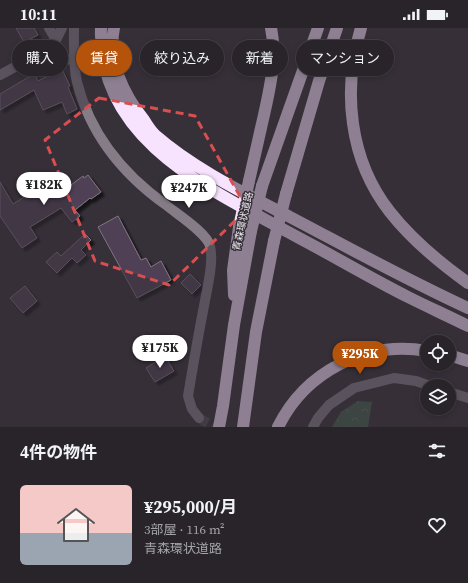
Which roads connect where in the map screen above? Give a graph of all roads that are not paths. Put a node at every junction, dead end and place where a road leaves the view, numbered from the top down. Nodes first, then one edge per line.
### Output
1 (49, 28) edge
2 (62, 28) edge
3 (74, 28) edge
4 (101, 28) edge
5 (114, 28) edge
6 (271, 28) edge
7 (318, 28) edge
8 (337, 28) edge
9 (361, 28) edge
10 (56, 40) joint
11 (68, 59) edge
12 (74, 61) junction
13 (12, 68) edge
14 (0, 75) edge
15 (468, 284) edge
16 (468, 308) edge
17 (234, 325) junction
18 (468, 326) edge
19 (420, 350) edge
20 (456, 357) edge
21 (468, 361) edge
22 (420, 382) edge
23 (456, 394) edge
24 (468, 398) edge
25 (199, 418) tunnel mouth
26 (219, 427) edge
27 (243, 427) edge
28 (278, 427) edge
29 (313, 427) edge

1 - 10 street
2 - 10 street
3 - 12 street
4 - 18 highway
5 - 16 highway
6 - 17 highway, bridge
7 - 17 highway, 青森環状道路, bridge
8 - 27 highway, bridge
9 - 15 highway
11 - 12 street
12 - 25 street
13 - 14 street
17 - 26 highway, 青森環状道路
19 - 28 highway
20 - 21 highway
22 - 29 street
23 - 24 street

